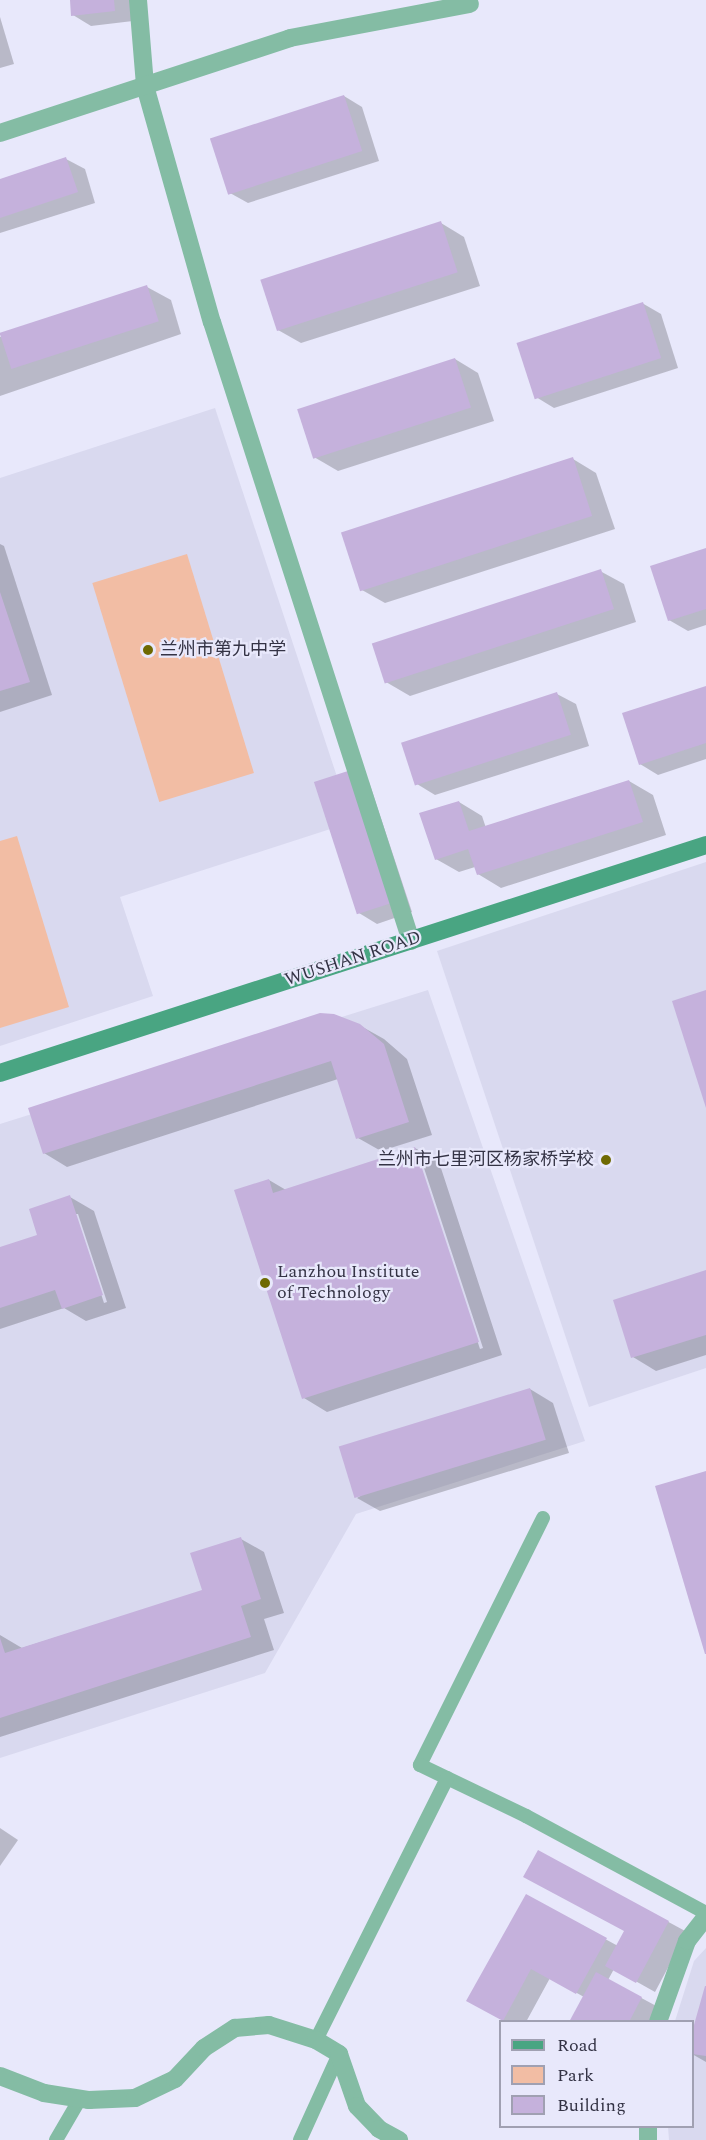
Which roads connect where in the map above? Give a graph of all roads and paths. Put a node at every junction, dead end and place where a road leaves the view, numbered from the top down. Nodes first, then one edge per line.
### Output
1 (138, 0) edge
2 (470, 4) dead end
3 (145, 86) junction
4 (0, 133) edge
5 (706, 845) edge
6 (411, 941) junction
7 (0, 1073) edge
8 (543, 1518) dead end
9 (447, 1778) junction
10 (706, 1915) edge
11 (659, 2020) edge
12 (316, 2040) junction
13 (339, 2054) junction
14 (0, 2076) edge
15 (80, 2098) junction
16 (56, 2140) edge
17 (300, 2140) edge
18 (399, 2140) edge

1 - 3 street
2 - 3 street
3 - 4 street
3 - 6 street
5 - 6 main road, WUSHAN ROAD
6 - 7 main road, WUSHAN ROAD
8 - 9 lane
9 - 10 lane
9 - 12 lane
10 - 11 street
12 - 13 street
12 - 15 street
13 - 17 lane
13 - 18 street
14 - 15 street
15 - 16 lane

